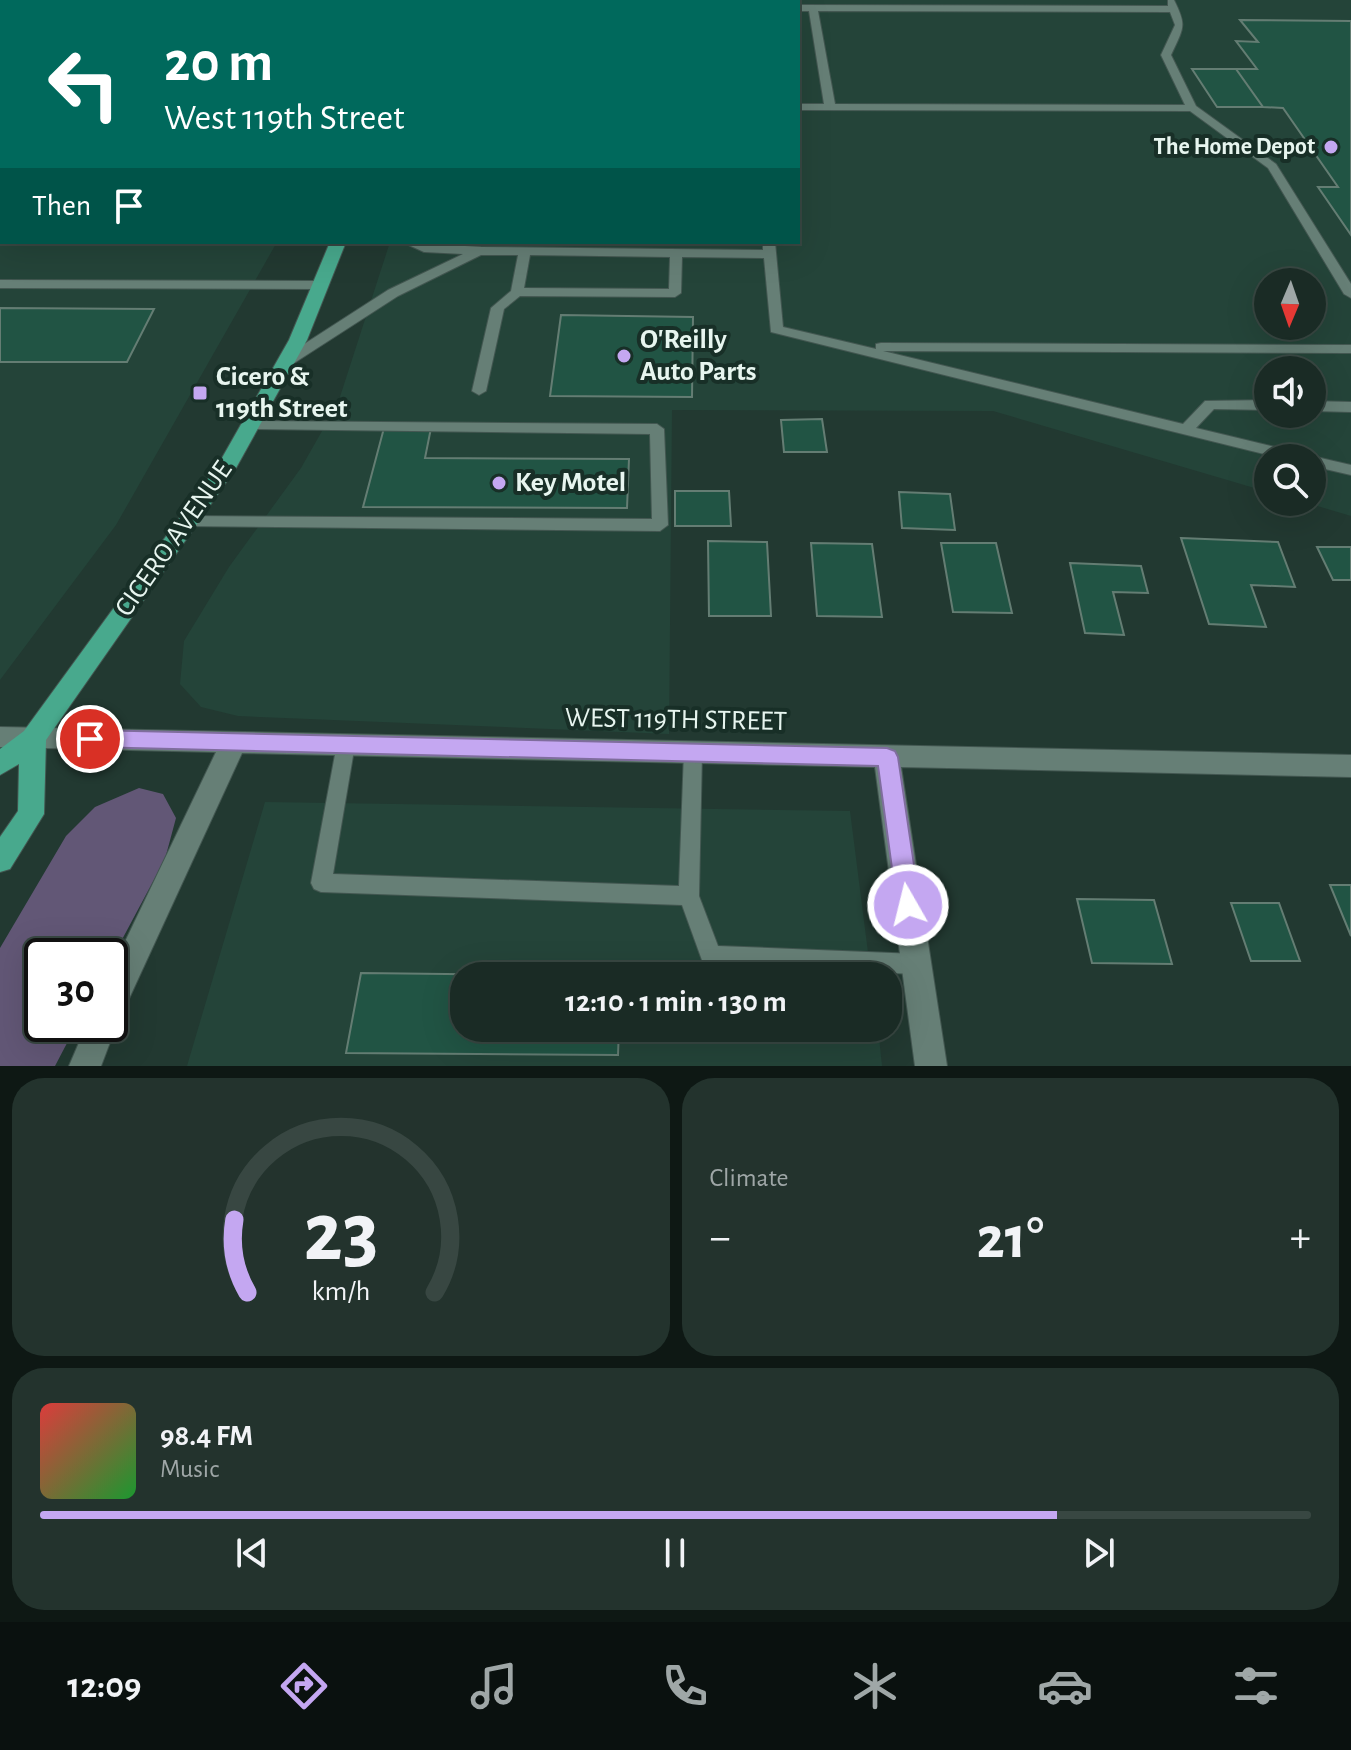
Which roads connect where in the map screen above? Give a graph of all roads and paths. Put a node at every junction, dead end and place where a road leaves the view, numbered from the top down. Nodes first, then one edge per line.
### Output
1 (1173, 4) edge
2 (800, 8) edge
3 (813, 8) junction
4 (800, 107) edge
5 (830, 107) junction
6 (1192, 108) junction
7 (337, 244) edge
8 (413, 244) edge
9 (769, 248) edge
10 (481, 251) junction
11 (525, 251) junction
12 (676, 253) junction
13 (0, 284) edge
14 (321, 285) junction
15 (517, 292) junction
16 (1351, 294) edge
17 (855, 347) junction
18 (1351, 349) edge
19 (286, 362) junction
20 (479, 391) dead end
21 (1254, 405) edge
22 (1326, 406) edge
23 (1351, 407) edge
24 (250, 426) junction
25 (1185, 431) junction
26 (1254, 447) edge
27 (1326, 464) edge
28 (1351, 470) edge
29 (188, 522) junction
30 (0, 737) edge
31 (33, 738) junction
32 (234, 742) junction
33 (346, 744) junction
34 (693, 752) junction
35 (887, 757) junction
36 (0, 764) edge
37 (1351, 766) edge
38 (0, 860) edge
39 (689, 896) junction
40 (917, 964) junction
41 (128, 968) edge
42 (95, 1042) edge
43 (85, 1066) edge
44 (931, 1066) edge

1 - 3 lane
1 - 6 lane
2 - 3 lane
3 - 5 lane
4 - 5 lane
5 - 6 lane
6 - 16 lane
7 - 14 main road, CICERO AVENUE
8 - 10 lane
9 - 12 lane
9 - 17 lane
10 - 11 lane
10 - 19 lane
11 - 12 lane
11 - 15 lane
12 - 15 lane
13 - 14 lane
14 - 19 main road, CICERO AVENUE
15 - 20 lane
17 - 18 lane
17 - 25 lane
19 - 24 main road, CICERO AVENUE
21 - 25 lane
22 - 23 lane
24 - 29 main road, CICERO AVENUE
24 - 29 lane
25 - 26 lane
27 - 28 lane
29 - 31 main road, CICERO AVENUE
30 - 31 street, WEST 119TH STREET
31 - 32 street, WEST 119TH STREET
31 - 36 main road, CICERO AVENUE
31 - 38 main road
32 - 33 street, WEST 119TH STREET
32 - 41 street
33 - 34 street, WEST 119TH STREET
33 - 39 lane
34 - 35 street, WEST 119TH STREET
34 - 39 lane
35 - 37 street, WEST 119TH STREET
35 - 40 street
39 - 40 lane
40 - 44 street
42 - 43 street

